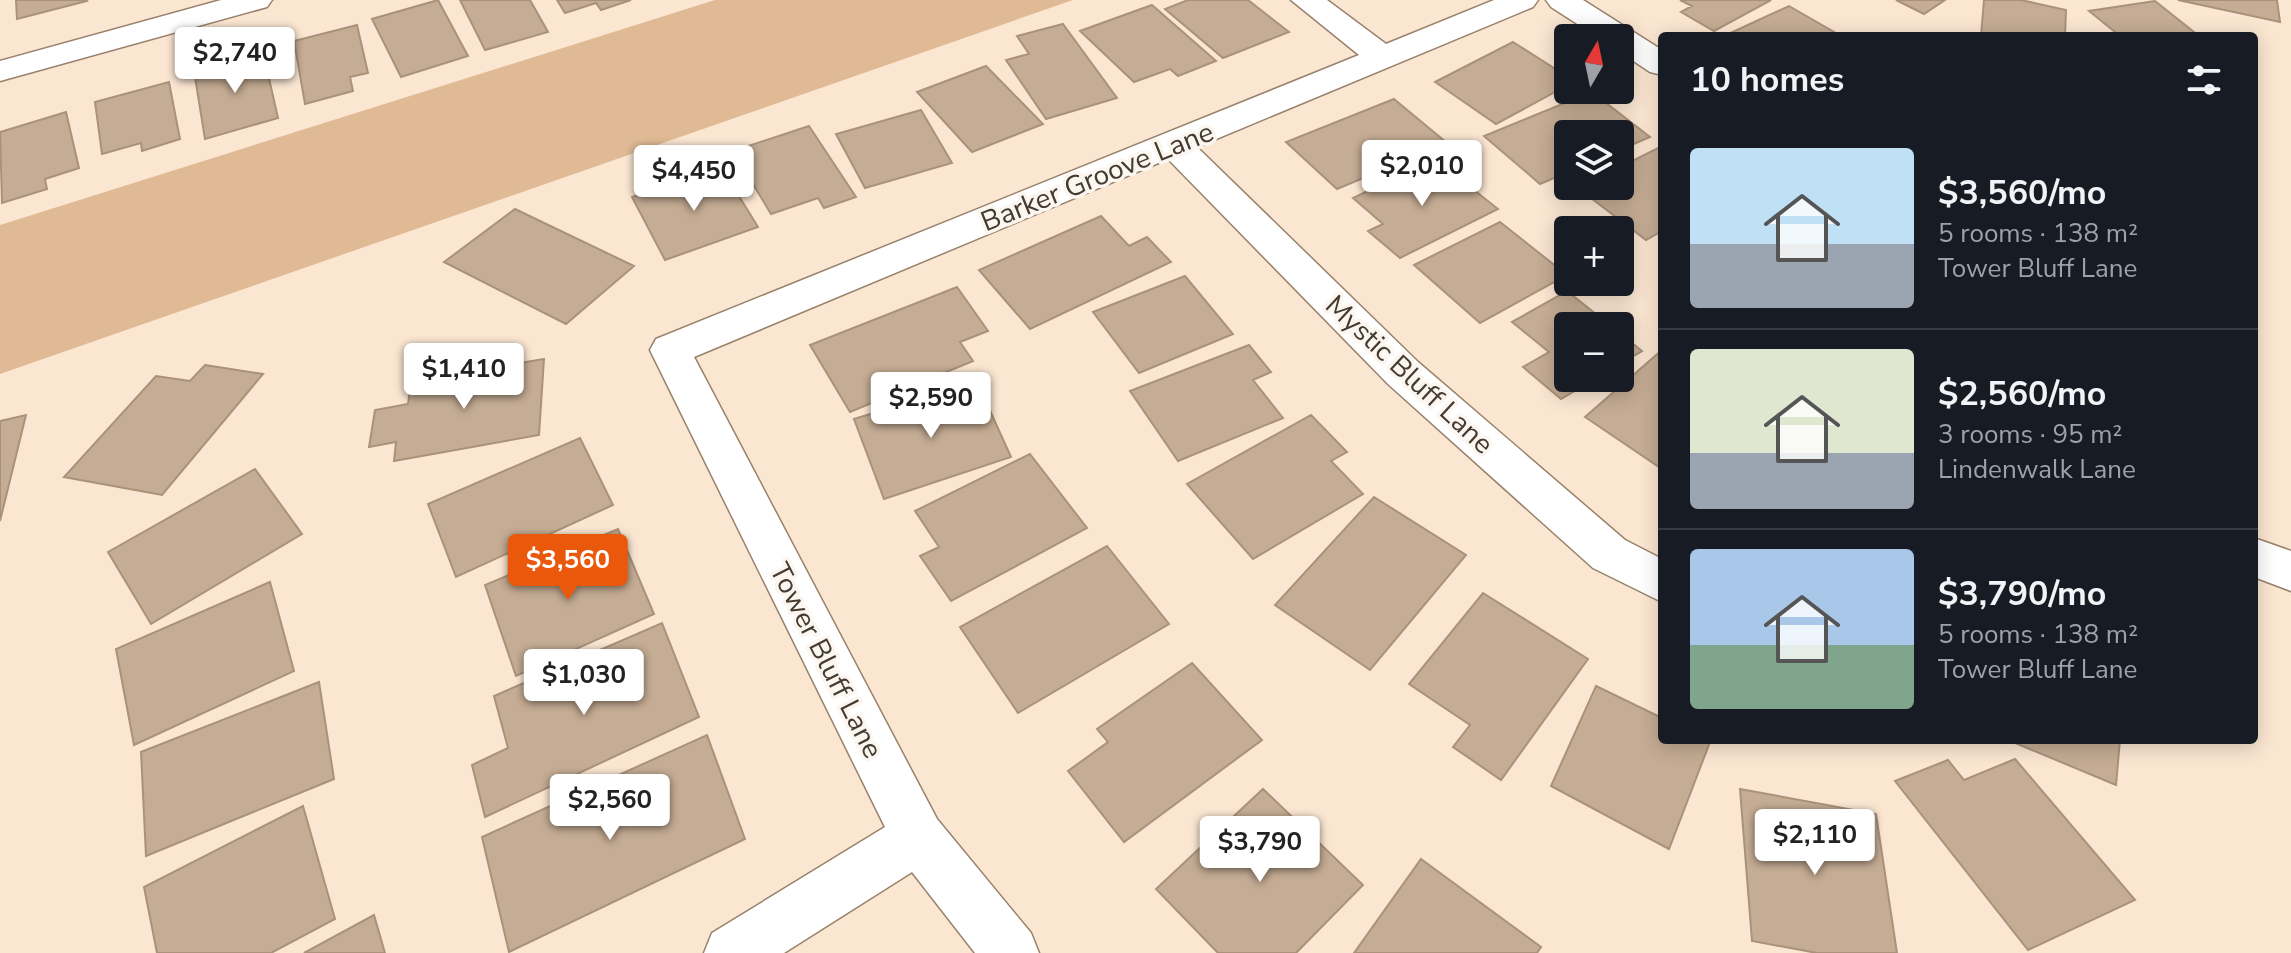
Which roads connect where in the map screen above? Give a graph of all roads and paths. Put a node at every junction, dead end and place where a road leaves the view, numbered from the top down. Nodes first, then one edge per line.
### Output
1 (256, 0) edge
2 (1307, 0) edge
3 (1522, 0) edge
4 (1562, 0) edge
5 (1382, 57) junction
6 (1658, 62) edge
7 (0, 71) edge
8 (1175, 145) junction
9 (670, 350) joint
10 (2258, 559) edge
11 (2291, 571) edge
12 (1658, 580) edge
13 (918, 837) junction
14 (732, 953) edge
15 (1011, 953) edge

1 - 7 street
2 - 5 street
3 - 5 street, Barker Groove Lane
4 - 6 street
5 - 8 street, Barker Groove Lane
8 - 9 street, Barker Groove Lane
8 - 12 street, Mystic Bluff Lane
9 - 13 street, Tower Bluff Lane
10 - 11 street
13 - 14 street
13 - 15 street, Tower Bluff Lane

